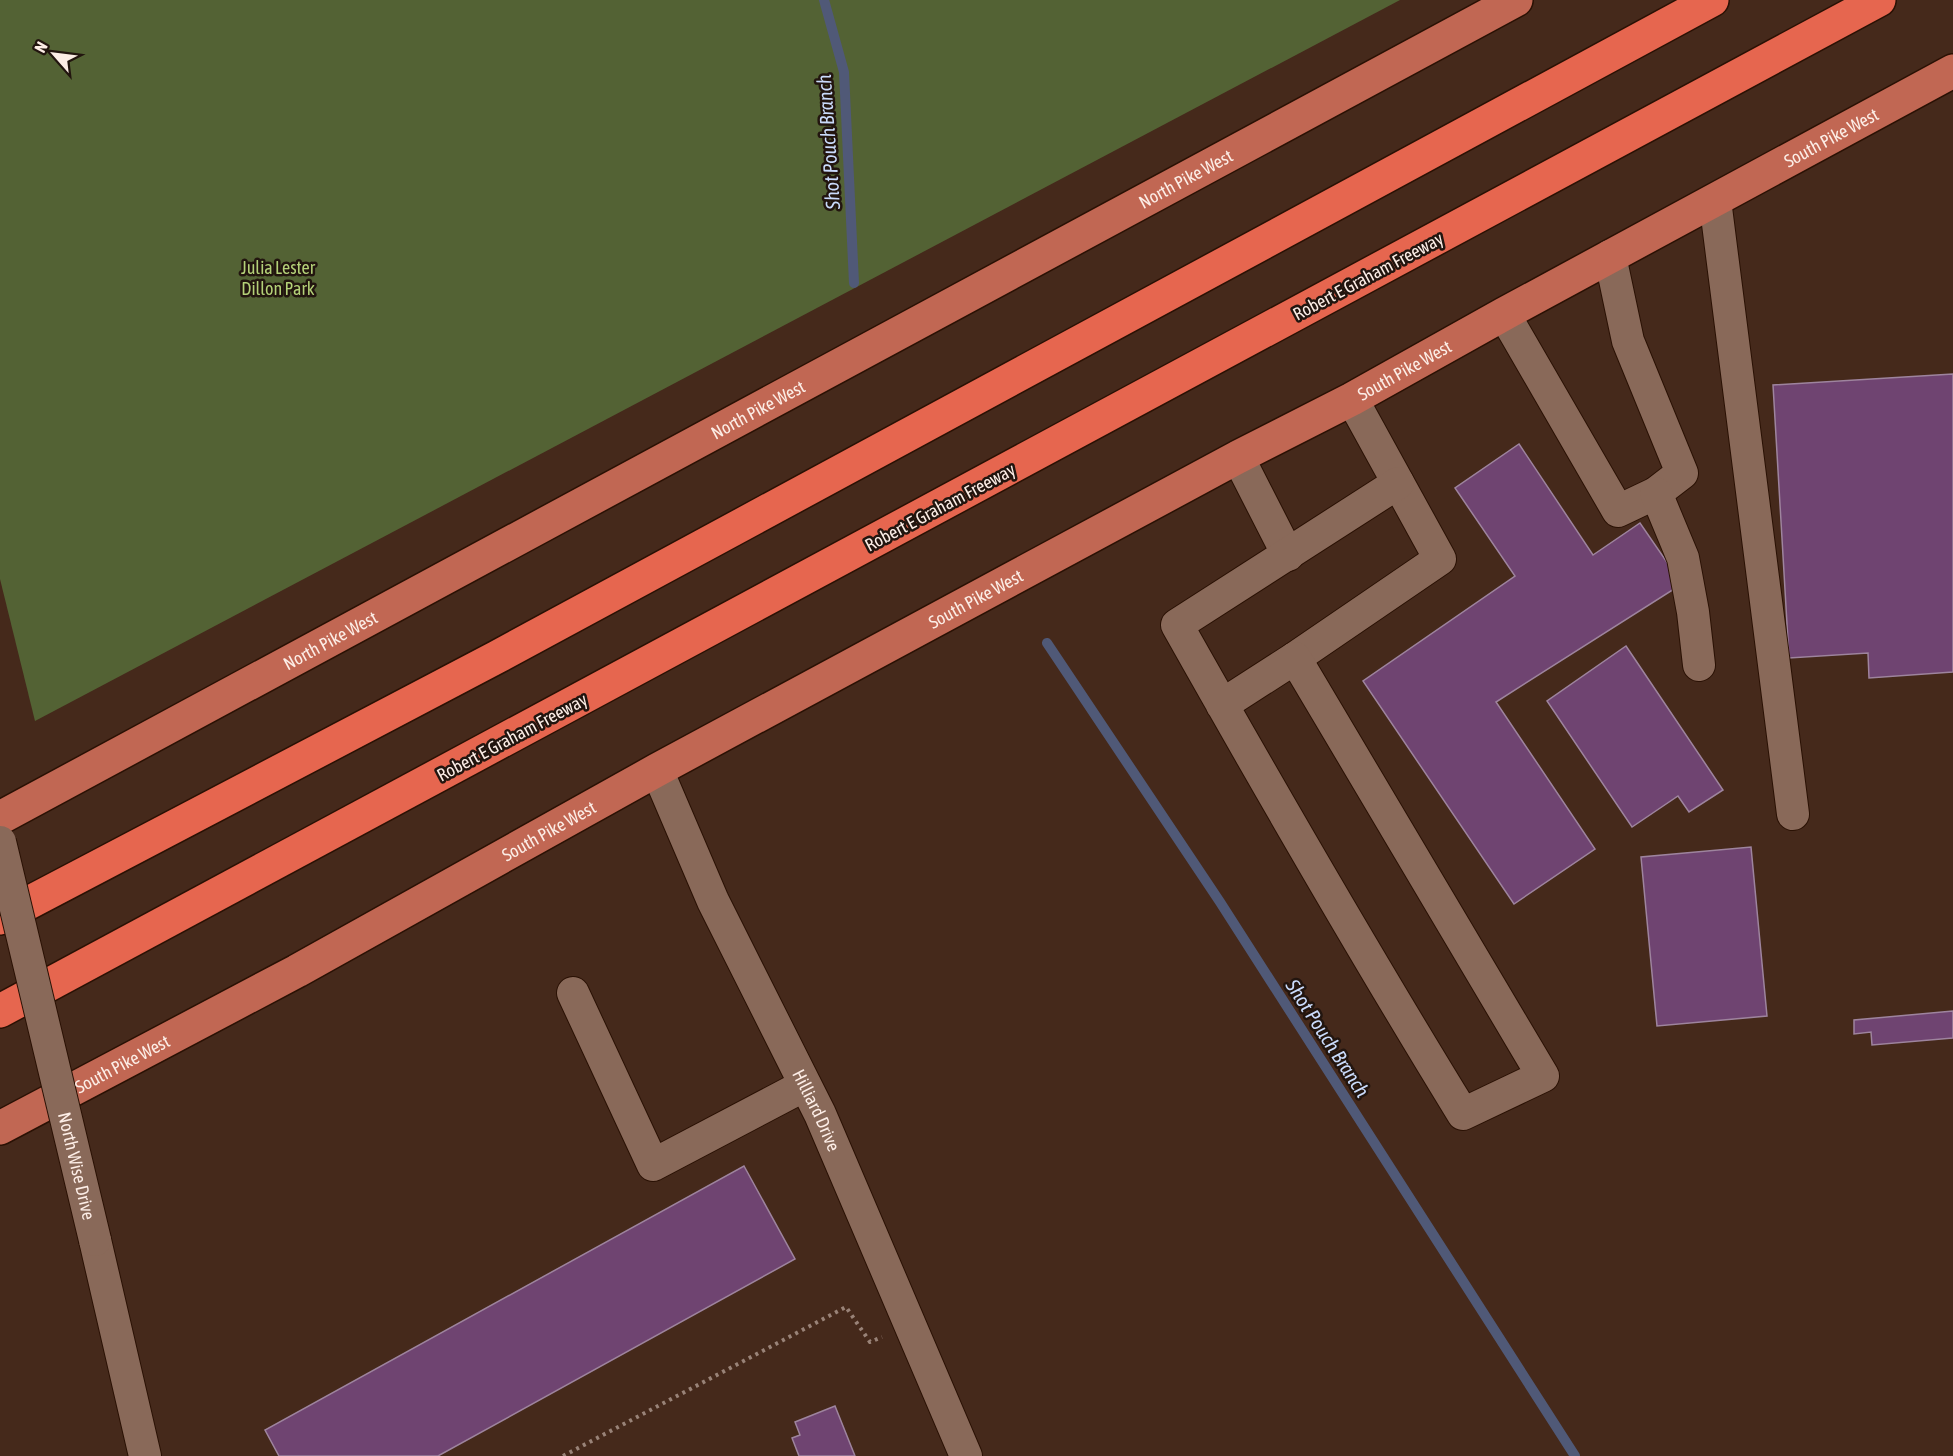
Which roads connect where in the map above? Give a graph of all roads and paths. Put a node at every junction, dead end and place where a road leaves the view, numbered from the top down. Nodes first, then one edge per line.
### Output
1 (1516, 0) edge
2 (1712, 0) edge
3 (1879, 0) edge
4 (1953, 71) edge
5 (1714, 200) junction
6 (1610, 256) junction
7 (1504, 314) junction
8 (1352, 399) junction
9 (1238, 457) junction
10 (1398, 483) junction
11 (1656, 493) junction
12 (1288, 555) junction
13 (1295, 658) junction
14 (1699, 664) dead end
15 (1222, 705) junction
16 (657, 770) junction
17 (1793, 814) dead end
18 (0, 818) edge
19 (0, 843) edge
20 (0, 918) edge
21 (573, 993) dead end
22 (0, 1011) edge
23 (805, 1085) junction
24 (0, 1128) edge
25 (870, 1342) dead end
26 (145, 1456) edge
27 (563, 1456) edge
28 (966, 1456) edge

1 - 18 main road, North Pike West
2 - 20 highway
3 - 22 highway, Robert E Graham Freeway
4 - 5 main road, South Pike West
5 - 6 main road, South Pike West
5 - 17 street
6 - 7 main road, South Pike West
6 - 11 street
7 - 8 main road, South Pike West
7 - 11 street
8 - 9 main road, South Pike West
8 - 10 street
9 - 12 street
9 - 16 main road, South Pike West
10 - 12 street
10 - 13 street
11 - 14 street
12 - 15 street
13 - 15 street
13 - 15 street
16 - 23 street, Hilliard Drive
16 - 24 main road, South Pike West
19 - 26 street, North Wise Drive, bridge
21 - 23 street
23 - 28 street, Hilliard Drive
25 - 27 path

